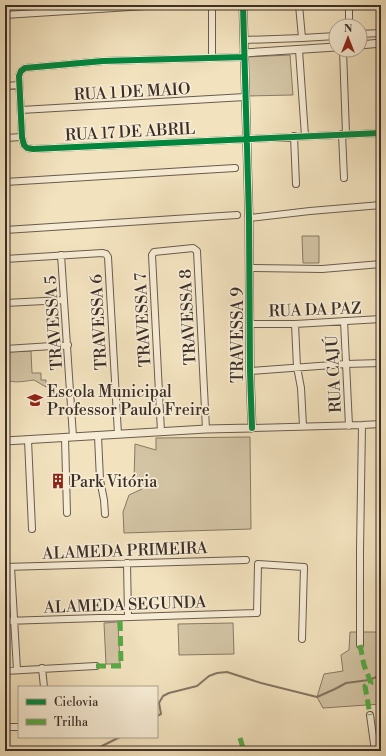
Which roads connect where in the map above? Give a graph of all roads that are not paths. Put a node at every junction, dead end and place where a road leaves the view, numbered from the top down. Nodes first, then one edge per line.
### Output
1 (160, 5) edge
2 (212, 5) edge
3 (243, 5) edge
4 (299, 5) edge
5 (349, 5) edge
6 (5, 15) edge
7 (349, 18) edge
8 (381, 33) edge
9 (368, 34) edge
10 (328, 36) edge
11 (302, 38) junction
12 (244, 40) junction
13 (381, 43) edge
14 (368, 44) edge
15 (328, 48) edge
16 (299, 50) junction
17 (244, 55) junction
18 (212, 58) junction
19 (343, 58) edge
20 (5, 86) edge
21 (19, 86) junction
22 (245, 97) junction
23 (21, 110) junction
24 (381, 133) edge
25 (344, 134) junction
26 (294, 136) junction
27 (305, 136) junction
28 (22, 137) junction
29 (5, 138) edge
30 (246, 138) junction
31 (235, 168) dead end
32 (344, 178) dead end
33 (5, 182) edge
34 (296, 184) dead end
35 (381, 205) edge
36 (237, 215) dead end
37 (249, 218) junction
38 (5, 230) edge
39 (197, 251) joint
40 (61, 255) junction
41 (5, 259) edge
42 (381, 264) edge
43 (250, 268) junction
44 (64, 300) junction
45 (5, 303) edge
46 (381, 319) edge
47 (344, 321) junction
48 (250, 324) junction
49 (295, 324) junction
50 (68, 344) junction
51 (5, 348) edge
52 (381, 363) edge
53 (346, 364) junction
54 (297, 367) junction
55 (250, 371) junction
56 (381, 424) edge
57 (362, 425) junction
58 (302, 426) junction
59 (349, 426) junction
60 (252, 428) junction
61 (206, 429) junction
62 (161, 432) junction
63 (118, 434) junction
64 (98, 436) junction
65 (73, 437) junction
66 (65, 438) junction
67 (28, 440) junction
68 (5, 441) edge
69 (67, 513) dead end
70 (105, 514) dead end
71 (32, 529) dead end
72 (246, 560) dead end
73 (127, 563) junction
74 (8, 567) edge
75 (128, 616) junction
76 (5, 621) edge
77 (14, 621) junction
78 (302, 639) dead end
79 (360, 645) dead end
80 (96, 666) dead end
81 (42, 668) junction
82 (17, 670) junction
83 (5, 671) edge
84 (44, 686) edge
85 (370, 715) dead end
86 (5, 727) edge
87 (18, 727) edge
88 (375, 751) edge

1 - 6 street
2 - 18 street
3 - 12 street, TRAVESSA 9
4 - 11 street
5 - 7 street
8 - 9 street
10 - 11 street
11 - 12 street
12 - 17 street, TRAVESSA 9
13 - 14 street
15 - 16 street
16 - 17 street
16 - 27 street
17 - 18 street
17 - 22 street, TRAVESSA 9
18 - 21 street
19 - 25 street
20 - 21 street
21 - 23 street
22 - 23 street, RUA 1 DE MAIO
22 - 30 street, TRAVESSA 9
23 - 28 street
24 - 25 street
25 - 27 street
25 - 32 street
26 - 27 street
26 - 30 street
26 - 34 street
28 - 29 street
28 - 30 street, RUA 17 DE ABRIL
30 - 37 street, TRAVESSA 9
31 - 33 street
35 - 37 street
36 - 38 street
37 - 43 street, TRAVESSA 9
39 - 61 street, TRAVESSA 8
39 - 62 street, TRAVESSA 7
40 - 41 street
40 - 44 street, TRAVESSA 5
40 - 63 street, TRAVESSA 6
42 - 43 street
43 - 48 street, TRAVESSA 9
44 - 45 street
44 - 50 street, TRAVESSA 5
46 - 47 street, RUA DA PAZ
47 - 49 street, RUA DA PAZ
47 - 53 street, RUA CAJÚ
48 - 49 street, RUA DA PAZ
48 - 55 street, TRAVESSA 9
49 - 54 street
50 - 51 street
50 - 65 street, TRAVESSA 5
52 - 53 street
53 - 54 street
53 - 59 street, RUA CAJÚ
54 - 55 street
54 - 58 street
55 - 60 street, TRAVESSA 9
56 - 57 street
57 - 59 street
57 - 79 street
58 - 59 street
58 - 60 street
60 - 61 street
61 - 62 street
62 - 63 street
63 - 64 street
64 - 65 street
64 - 70 street
65 - 66 street
66 - 67 street
66 - 69 street
67 - 68 street
67 - 71 street
72 - 73 street, ALAMEDA PRIMEIRA
73 - 74 street, ALAMEDA PRIMEIRA
73 - 75 street
74 - 77 street
75 - 77 street, ALAMEDA SEGUNDA
75 - 78 street, ALAMEDA SEGUNDA
76 - 77 street, ALAMEDA SEGUNDA
77 - 82 street
80 - 81 street
81 - 82 street
81 - 84 street
82 - 83 street
85 - 88 street
86 - 87 street

